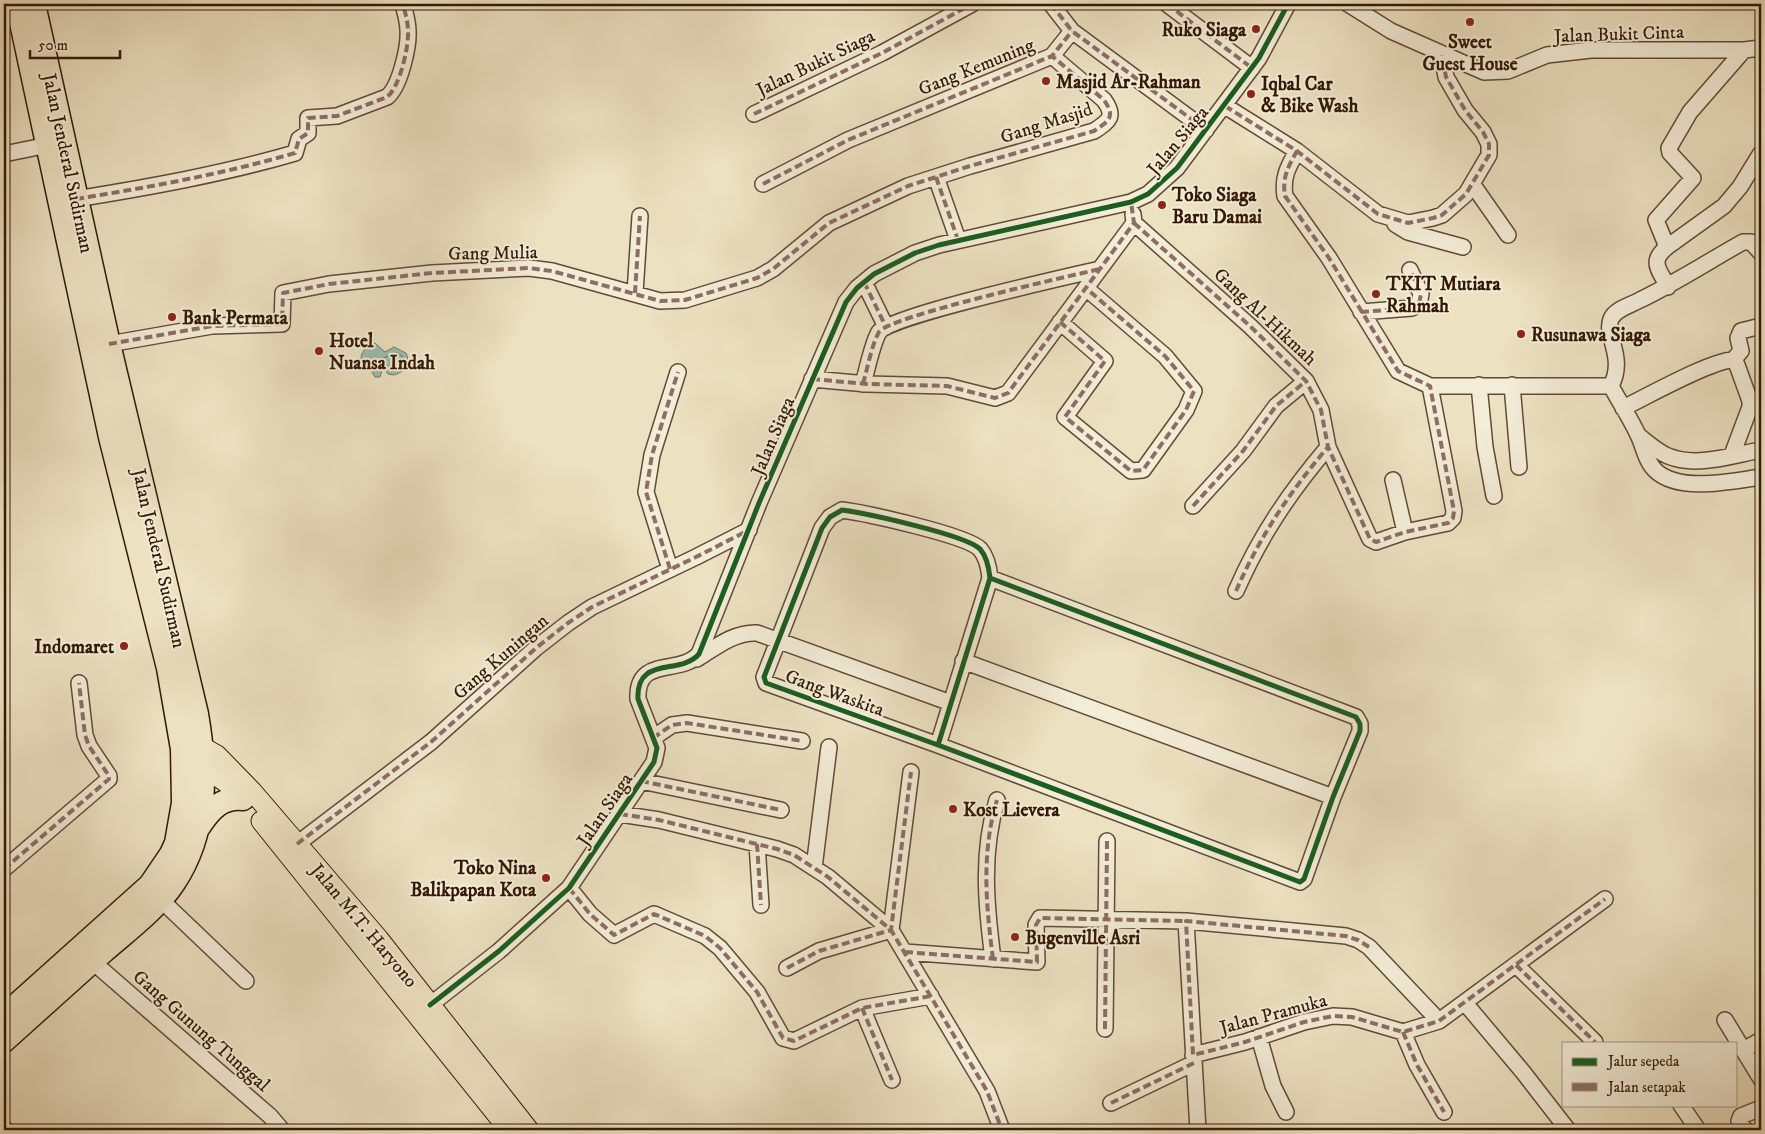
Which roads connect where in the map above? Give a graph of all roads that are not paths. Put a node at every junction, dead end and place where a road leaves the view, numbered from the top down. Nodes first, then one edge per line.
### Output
1 (403, 4) edge
2 (972, 4) edge
3 (1051, 4) edge
4 (1167, 4) edge
5 (1288, 4) edge
6 (1348, 4) edge
7 (27, 9) edge
8 (1072, 31) junction
9 (1761, 48) edge
10 (1744, 50) junction
11 (1442, 55) junction
12 (1052, 56) junction
13 (1252, 68) junction
14 (1225, 106) junction
15 (754, 114) dead end
16 (1206, 130) junction
17 (48, 145) junction
18 (1297, 151) junction
19 (1761, 153) edge
20 (4, 154) edge
21 (936, 177) junction
22 (763, 184) dead end
23 (1473, 185) junction
24 (76, 198) junction
25 (1131, 202) junction
26 (640, 216) dead end
27 (1393, 220) junction
28 (1134, 223) junction
29 (1508, 236) dead end
30 (958, 240) junction
31 (1463, 247) dead end
32 (1667, 248) junction
33 (1761, 253) edge
34 (1100, 269) junction
35 (1410, 270) dead end
36 (864, 282) junction
37 (1668, 286) junction
38 (1087, 289) junction
39 (635, 293) junction
40 (1361, 312) junction
41 (1060, 322) junction
42 (1761, 326) edge
43 (886, 327) junction
44 (109, 344) junction
45 (1733, 360) junction
46 (678, 372) dead end
47 (812, 380) junction
48 (1306, 381) junction
49 (863, 384) junction
50 (1479, 385) junction
51 (1512, 385) junction
52 (1430, 386) junction
53 (1612, 386) junction
54 (1623, 408) junction
55 (1639, 436) junction
56 (1328, 447) junction
57 (1761, 450) edge
58 (1732, 455) junction
59 (1695, 461) junction
60 (1519, 467) dead end
61 (1761, 477) edge
62 (1393, 480) dead end
63 (1695, 483) junction
64 (1494, 496) dead end
65 (1193, 506) dead end
66 (748, 530) junction
67 (1405, 532) junction
68 (670, 569) junction
69 (990, 578) junction
70 (1236, 591) dead end
71 (777, 640) junction
72 (963, 661) junction
73 (693, 662) junction
74 (79, 683) dead end
75 (951, 703) junction
76 (653, 738) junction
77 (802, 741) dead end
78 (938, 745) junction
79 (830, 747) dead end
80 (192, 748) junction
81 (193, 772) junction
82 (911, 772) dead end
83 (641, 781) junction
84 (1333, 797) junction
85 (244, 799) junction
86 (997, 800) dead end
87 (781, 810) dead end
88 (620, 814) junction
89 (198, 827) junction
90 (1107, 841) dead end
91 (297, 844) junction
92 (757, 844) junction
93 (814, 868) junction
94 (4, 869) edge
95 (569, 888) junction
96 (160, 899) junction
97 (1605, 899) dead end
98 (761, 905) dead end
99 (1107, 919) junction
100 (1186, 921) junction
101 (891, 930) junction
102 (905, 952) junction
103 (993, 958) junction
104 (93, 962) junction
105 (1516, 965) junction
106 (787, 968) dead end
107 (246, 981) dead end
108 (931, 996) junction
109 (1465, 1004) junction
110 (430, 1005) junction
111 (862, 1008) junction
112 (4, 1016) edge
113 (1725, 1020) dead end
114 (1439, 1021) junction
115 (1105, 1029) dead end
116 (1403, 1032) junction
117 (1259, 1037) junction
118 (1761, 1040) edge
119 (4, 1041) edge
120 (1595, 1042) edge
121 (1743, 1050) junction
122 (1194, 1059) junction
123 (1761, 1078) edge
124 (892, 1080) dead end
125 (1111, 1103) dead end
126 (1682, 1106) edge
127 (1761, 1108) edge
128 (1286, 1112) dead end
129 (1444, 1112) dead end
130 (282, 1130) edge
131 (509, 1130) edge
132 (529, 1130) edge
133 (1002, 1130) edge
134 (1198, 1130) edge
135 (1568, 1130) edge
136 (1698, 1130) edge
137 (1746, 1130) edge

1 - 24 street
2 - 15 street, Jalan Bukit Siaga
3 - 8 street
4 - 13 street
5 - 13 street, Jalan Siaga
6 - 11 street, Jalan Bukit Cinta
7 - 17 highway, Jalan Jenderal Sudirman
7 - 24 highway, Jalan Jenderal Sudirman
8 - 12 street, Gang Kemuning
8 - 16 street
9 - 10 street, Jalan Bukit Cinta
10 - 11 street, Jalan Bukit Cinta
10 - 32 street
11 - 23 street
12 - 21 street, Gang Masjid
12 - 22 street, Gang Kemuning
13 - 14 street, Jalan Siaga
14 - 16 street, Jalan Siaga
14 - 18 street
16 - 25 street, Jalan Siaga
17 - 20 street
17 - 80 highway, Jalan Jenderal Sudirman
18 - 27 street
18 - 40 street
19 - 32 street
21 - 30 street
21 - 39 street, Gang Mulia
23 - 27 street
23 - 29 street
24 - 44 highway, Jalan Jenderal Sudirman
25 - 28 street
25 - 30 street, Jalan Siaga
26 - 39 street
27 - 31 street
28 - 34 street
28 - 48 street, Gang Al-Hikmah
30 - 36 street, Jalan Siaga
32 - 37 street
33 - 37 street
34 - 38 street
34 - 43 street
35 - 40 street
36 - 43 street
36 - 47 street, Jalan Siaga
37 - 53 street
38 - 41 street
38 - 41 street
39 - 44 street, Gang Mulia
40 - 52 street
41 - 49 street
42 - 45 street
43 - 49 street
44 - 80 highway, Jalan Jenderal Sudirman
45 - 54 street
45 - 58 street
46 - 68 street
47 - 49 street
47 - 66 street, Jalan Siaga
48 - 56 street, Gang Al-Hikmah
48 - 65 street
50 - 51 street
50 - 52 street
50 - 64 street
51 - 53 street
51 - 60 street
52 - 67 street
53 - 54 street
54 - 55 street
55 - 59 street
55 - 63 street
56 - 67 street, Gang Al-Hikmah
56 - 70 street
57 - 58 street
58 - 59 street
59 - 63 street
61 - 63 street
62 - 67 street
66 - 68 street, Gang Kuningan
66 - 73 street, Jalan Siaga
68 - 91 street, Gang Kuningan
69 - 71 street
69 - 72 street
69 - 84 street
71 - 73 street, Gang Waskita
71 - 75 street
71 - 78 street, Gang Waskita
72 - 75 street
72 - 84 street
73 - 76 street, Jalan Siaga
74 - 94 street
75 - 78 street
76 - 77 street
76 - 83 street, Jalan Siaga
78 - 84 street
79 - 93 street
80 - 81 highway, Jalan Jenderal Sudirman
80 - 91 main road, Jalan M.T. Haryono
81 - 85 main road, Jalan M.T. Haryono
81 - 89 highway, Jalan Jenderal Sudirman
81 - 112 highway, Jalan Jenderal Sudirman
82 - 101 street
83 - 87 street
83 - 88 street, Jalan Siaga
85 - 89 highway
85 - 131 main road, Jalan M.T. Haryono
86 - 103 street
88 - 92 street
88 - 95 street, Jalan Siaga
89 - 96 highway, Jalan Jenderal Sudirman
90 - 99 street
91 - 110 main road, Jalan M.T. Haryono
92 - 93 street
92 - 98 street
93 - 101 street
95 - 110 street, Jalan Siaga
95 - 111 street
96 - 104 highway, Jalan Jenderal Sudirman
96 - 107 street
97 - 105 street
99 - 100 street
99 - 103 street
99 - 115 street
100 - 114 street
100 - 122 street
101 - 102 street
101 - 106 street
102 - 103 street
102 - 108 street
104 - 119 highway, Jalan Jenderal Sudirman
104 - 130 street, Gang Gunung Tunggal
105 - 109 street
105 - 120 street
108 - 111 street
108 - 133 street
109 - 114 street
109 - 135 street
110 - 132 main road, Jalan M.T. Haryono
111 - 124 street
113 - 121 street
114 - 116 street
116 - 117 street, Jalan Pramuka
116 - 129 street
117 - 122 street, Jalan Pramuka
117 - 128 street
118 - 121 street
121 - 123 street
122 - 125 street, Jalan Pramuka
122 - 134 street
126 - 136 street
127 - 137 street

